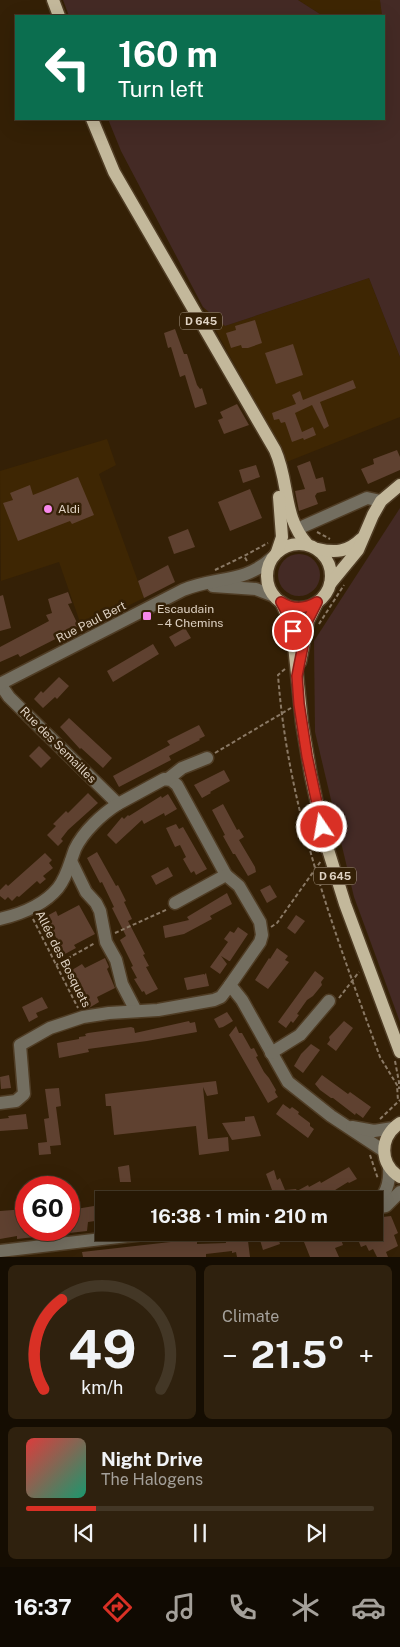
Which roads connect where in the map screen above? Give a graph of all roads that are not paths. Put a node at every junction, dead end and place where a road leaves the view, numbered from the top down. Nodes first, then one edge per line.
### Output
1 (53, 0) edge
2 (59, 15) edge
3 (92, 120) edge
4 (100, 120) edge
5 (142, 220) junction
6 (259, 422) junction
7 (400, 485) edge
8 (381, 501) junction
9 (304, 526) road end
10 (362, 537) junction
11 (313, 547) junction
12 (275, 555) junction
13 (330, 584) junction
14 (196, 586) junction
15 (277, 599) junction
16 (317, 602) junction
17 (293, 672) junction
18 (0, 684) edge
19 (207, 758) road end
20 (168, 779) junction
21 (118, 804) junction
22 (71, 861) junction
23 (226, 875) junction
24 (175, 903) dead end
25 (0, 919) edge
26 (230, 985) junction
27 (329, 1001) road end
28 (136, 1011) junction
29 (398, 1046) edge
30 (271, 1052) junction
31 (0, 1103) edge
32 (345, 1124) junction
33 (398, 1125) edge
34 (384, 1152) junction
35 (389, 1168) junction
36 (400, 1177) edge
37 (400, 1192) edge
38 (383, 1195) edge
39 (383, 1206) edge
40 (95, 1240) edge
41 (0, 1251) edge

1 - 2 main road
3 - 5 main road, D 645
4 - 5 main road, D 645
5 - 6 main road, D 645
6 - 11 main road, D 645
6 - 12 main road, D 645
7 - 8 main road
8 - 9 street
8 - 10 main road
10 - 11 main road
10 - 13 main road
11 - 12 main road
11 - 13 main road
12 - 14 street, Rue Paul Bert
12 - 15 main road
13 - 16 main road
14 - 15 street, Rue Paul Bert
14 - 18 street, Rue Paul Bert
15 - 16 main road
15 - 17 main road, D 645
16 - 17 main road, D 645
17 - 29 main road, D 645
18 - 21 street, Rue des Semailles
19 - 20 street
20 - 21 street
20 - 23 street
21 - 22 street
22 - 25 street
22 - 28 street
23 - 24 street
23 - 26 street
26 - 28 street
26 - 30 street
27 - 30 street
28 - 31 street
30 - 32 street
32 - 33 street
32 - 34 street
33 - 34 main road
34 - 35 main road
35 - 36 main road
35 - 38 street
37 - 39 street
40 - 41 street

